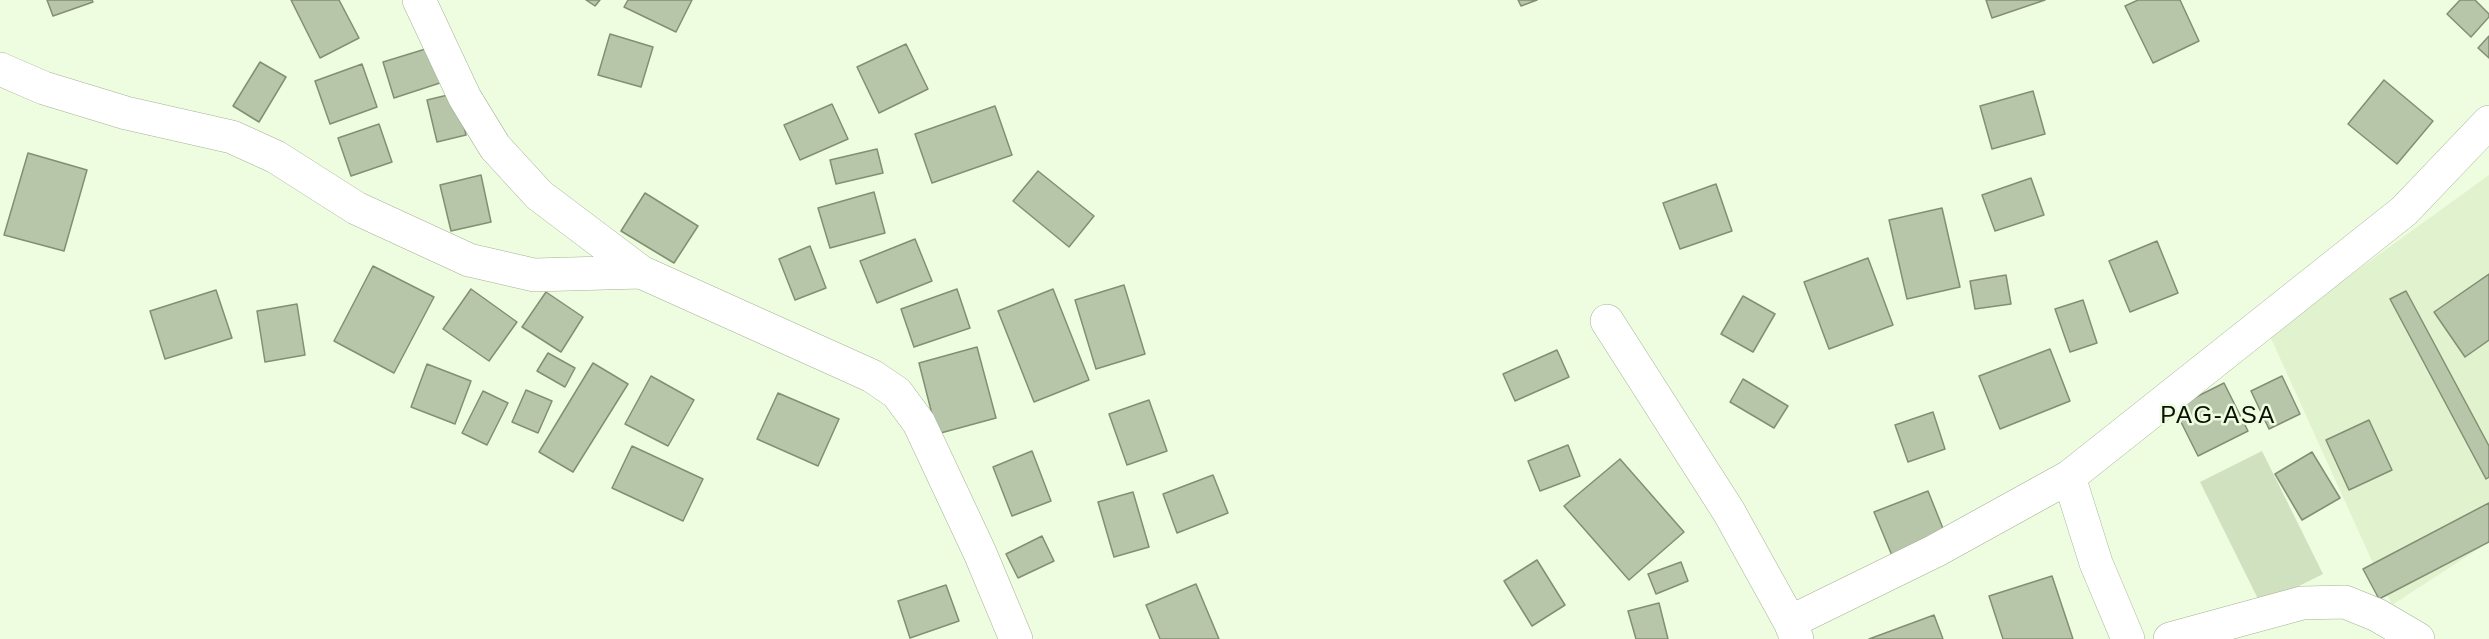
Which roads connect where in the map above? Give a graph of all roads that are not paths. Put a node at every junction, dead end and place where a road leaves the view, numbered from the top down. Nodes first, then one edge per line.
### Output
1 (419, 0) edge
2 (0, 69) edge
3 (2489, 122) edge
4 (640, 272) junction
5 (1607, 321) dead end
6 (2068, 477) junction
7 (1793, 631) edge
8 (1016, 639) edge
9 (2128, 639) edge
10 (2170, 639) edge
11 (2418, 639) edge

1 - 4 street
2 - 4 street
3 - 6 street
4 - 8 street
5 - 7 street
6 - 7 street
6 - 9 street
10 - 11 street

